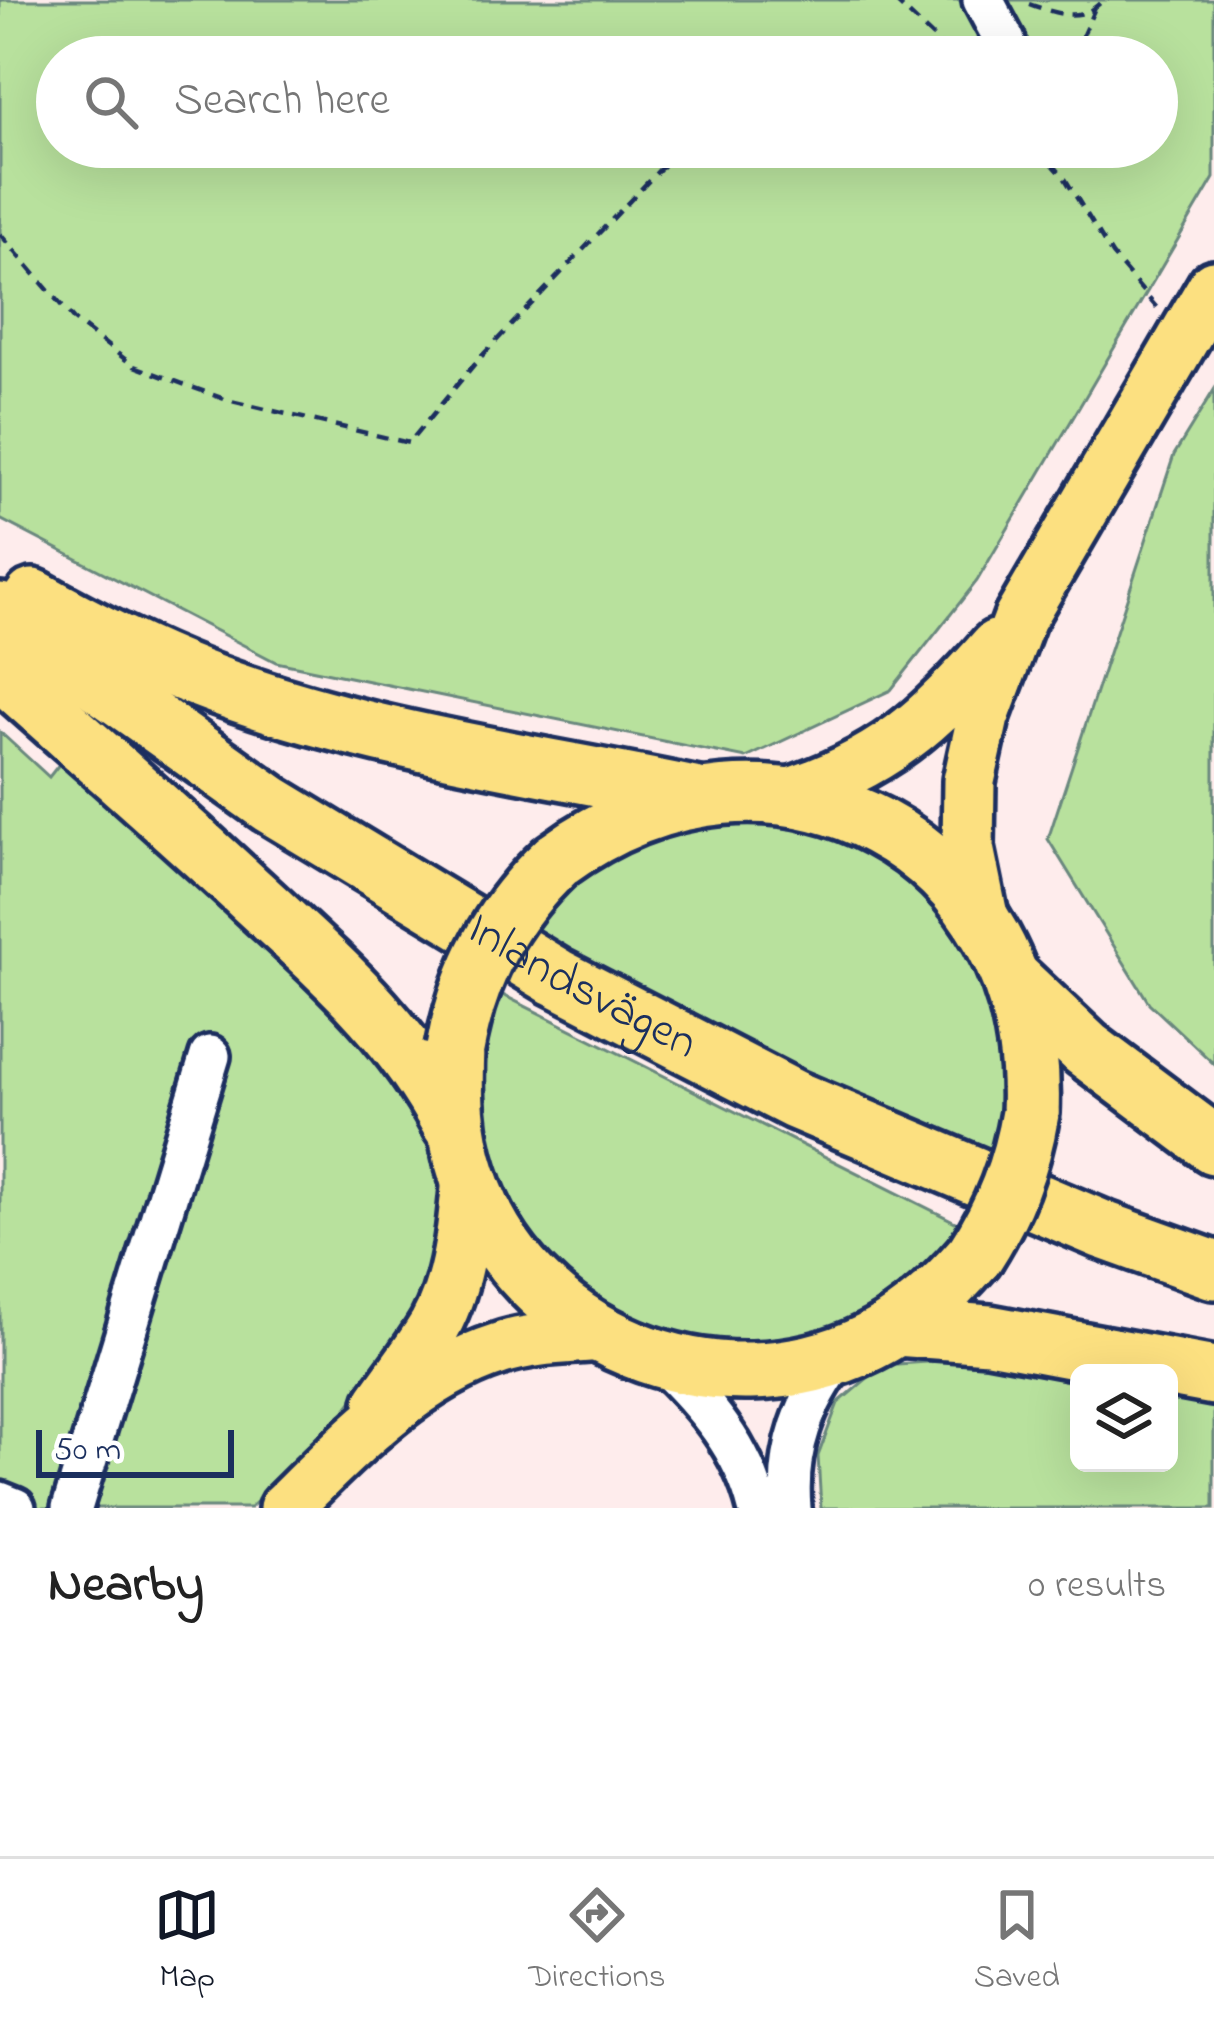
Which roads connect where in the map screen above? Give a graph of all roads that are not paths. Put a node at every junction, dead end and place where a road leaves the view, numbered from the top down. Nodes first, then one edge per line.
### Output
1 (983, 0) edge
2 (1002, 36) edge
3 (1214, 286) edge
4 (0, 580) edge
5 (0, 612) edge
6 (1020, 618) junction
7 (0, 637) edge
8 (0, 670) edge
9 (698, 796) junction
10 (784, 796) junction
11 (983, 921) junction
12 (1013, 980) junction
13 (210, 1056) dead end
14 (1214, 1145) edge
15 (463, 1157) junction
16 (1214, 1270) edge
17 (1214, 1294) edge
18 (897, 1327) junction
19 (601, 1335) junction
20 (840, 1355) junction
21 (662, 1361) junction
22 (1214, 1376) edge
23 (361, 1434) junction
24 (0, 1502) edge
25 (15, 1508) edge
26 (73, 1508) edge
27 (285, 1508) edge
28 (758, 1508) edge
29 (791, 1508) edge

1 - 2 street
3 - 6 main road
4 - 9 highway
5 - 16 highway, Inlandsvägen
6 - 10 main road
6 - 11 main road
7 - 17 highway, Inlandsvägen
8 - 15 highway
9 - 10 highway
9 - 15 highway, bridge
10 - 11 highway
11 - 12 highway
12 - 14 highway
12 - 18 highway, bridge
13 - 26 street
15 - 19 highway
15 - 23 main road
18 - 20 highway
18 - 22 highway
19 - 21 highway
19 - 23 main road
20 - 21 highway
20 - 29 street
21 - 28 street
23 - 27 main road
24 - 25 street

